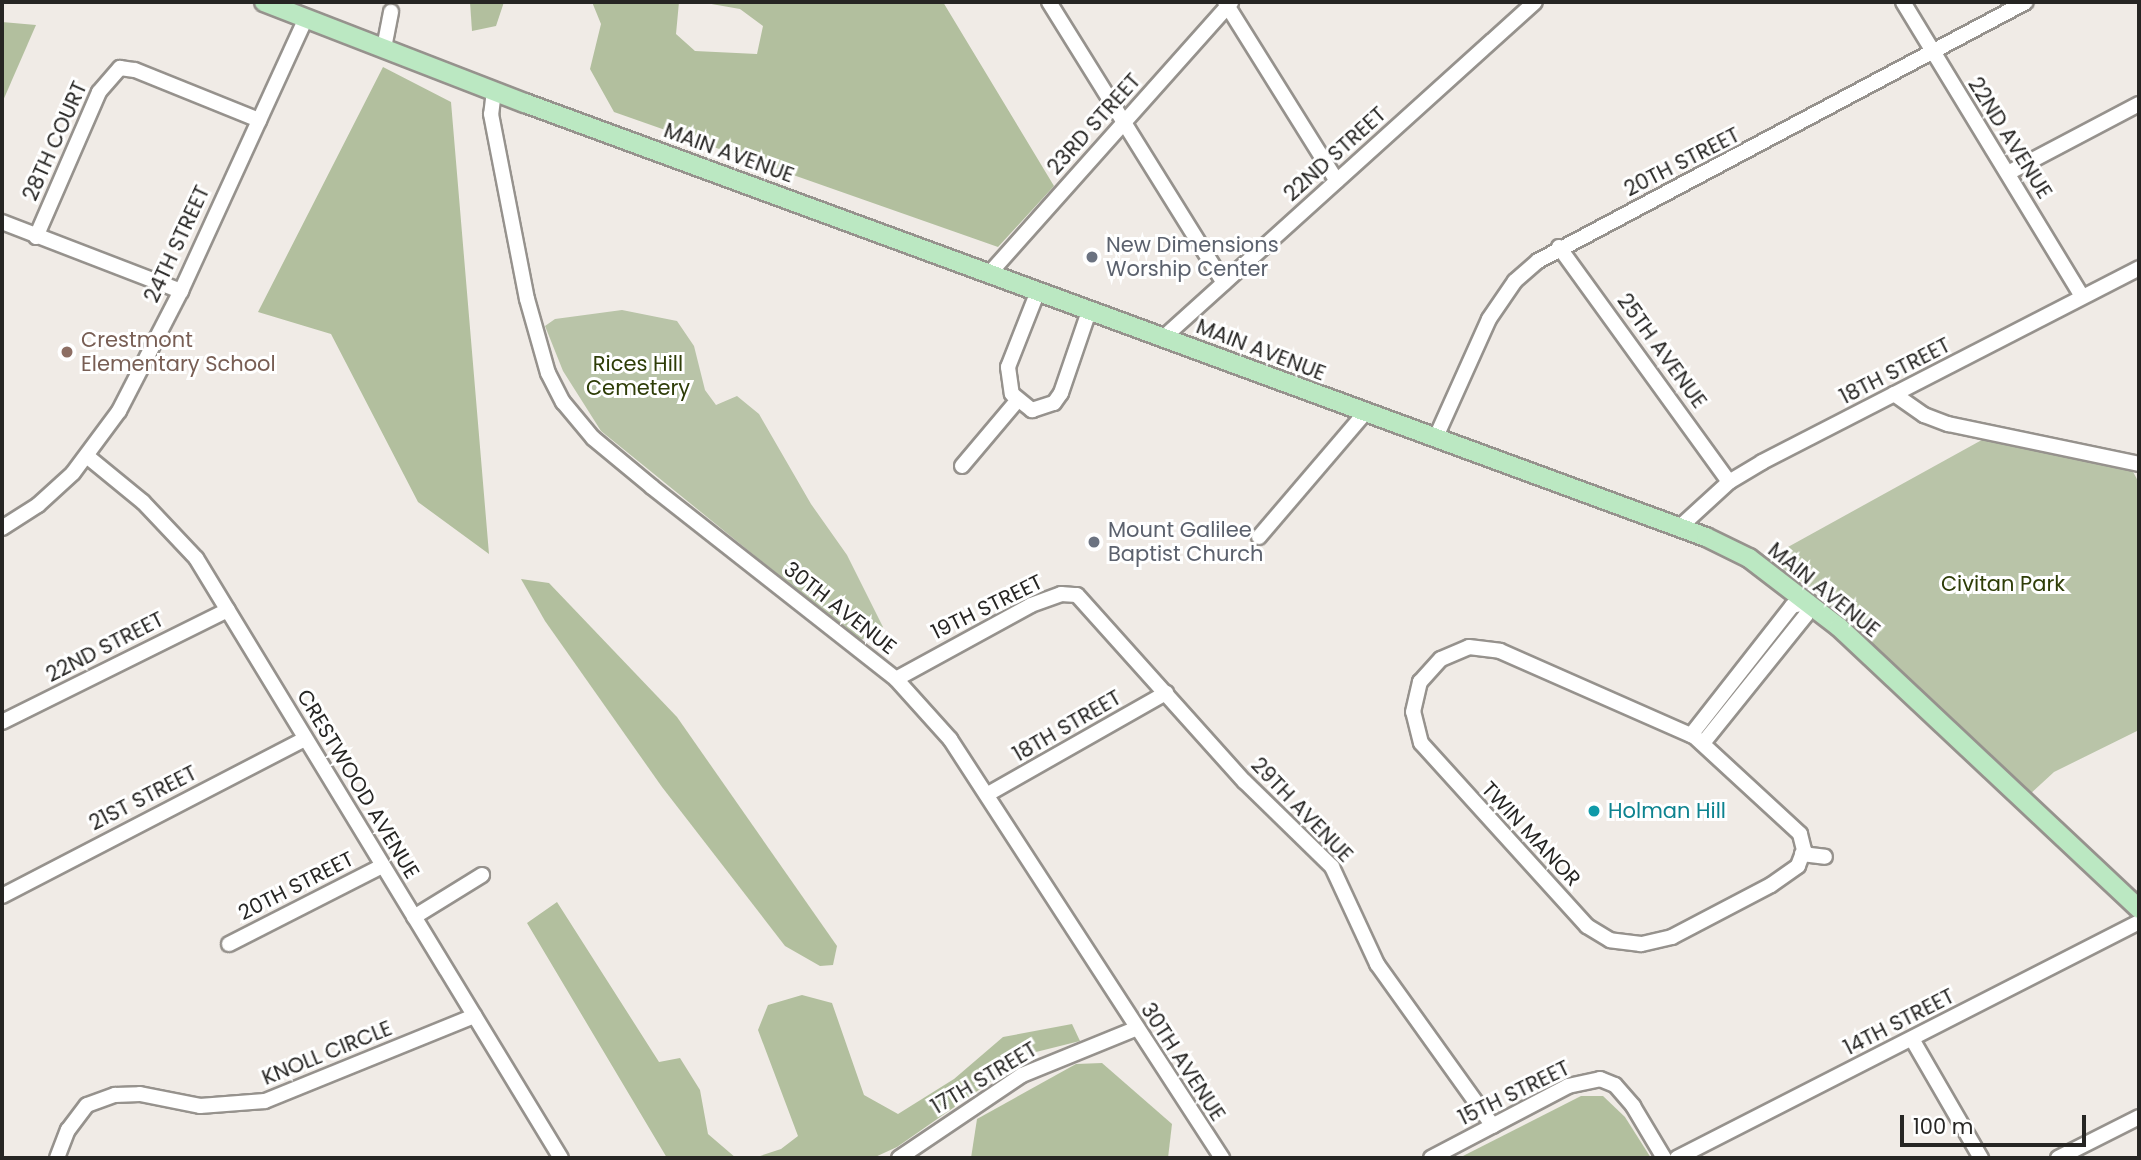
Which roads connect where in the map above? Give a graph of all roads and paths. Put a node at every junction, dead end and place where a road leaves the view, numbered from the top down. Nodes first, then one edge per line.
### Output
1 (264, 2) edge
2 (1049, 2) edge
3 (1535, 2) edge
4 (1903, 2) edge
5 (2026, 2) edge
6 (1228, 3) edge
7 (391, 12) dead end
8 (306, 18) junction
9 (384, 48) junction
10 (1933, 53) junction
11 (494, 91) junction
12 (2139, 104) edge
13 (259, 120) junction
14 (1124, 123) junction
15 (2008, 173) junction
16 (1337, 181) junction
17 (2, 222) edge
18 (36, 237) junction
19 (1559, 247) junction
20 (2139, 268) edge
21 (989, 274) junction
22 (1224, 283) junction
23 (181, 291) junction
24 (1038, 291) junction
25 (2082, 296) junction
26 (1089, 311) junction
27 (1163, 338) junction
28 (1894, 394) junction
29 (1017, 401) junction
30 (1364, 414) junction
31 (1436, 437) junction
32 (88, 457) junction
33 (962, 466) dead end
34 (2138, 466) edge
35 (1728, 482) junction
36 (1681, 526) junction
37 (2, 528) edge
38 (1259, 537) dead end
39 (1061, 594) joint
40 (1809, 602) junction
41 (228, 610) junction
42 (896, 679) junction
43 (1166, 693) junction
44 (2, 722) edge
45 (305, 739) junction
46 (1697, 739) junction
47 (988, 794) junction
48 (1802, 855) junction
49 (1825, 857) dead end
50 (382, 866) junction
51 (482, 875) dead end
52 (2, 896) edge
53 (2139, 909) edge
54 (414, 917) junction
55 (2139, 922) edge
56 (229, 944) dead end
57 (474, 1016) junction
58 (1135, 1029) junction
59 (1912, 1039) junction
60 (2139, 1117) edge
61 (1493, 1126) junction
62 (57, 1158) edge
63 (561, 1158) edge
64 (899, 1158) edge
65 (1222, 1158) edge
66 (1430, 1158) edge
67 (1664, 1158) edge
68 (1677, 1158) edge
69 (1981, 1158) edge
70 (2058, 1158) edge

1 - 8 main road, MAIN AVENUE
2 - 14 street
3 - 16 street, 22ND STREET
4 - 10 street, 22ND AVENUE
5 - 10 street, 20TH STREET
6 - 14 street, 23RD STREET
6 - 16 street
7 - 9 street
8 - 9 main road, MAIN AVENUE
8 - 13 street, 24TH STREET
9 - 11 main road, MAIN AVENUE
10 - 15 street, 22ND AVENUE
10 - 19 street, 20TH STREET
11 - 21 main road, MAIN AVENUE
11 - 42 street, 30TH AVENUE
12 - 15 street
13 - 18 street, 28TH COURT
13 - 23 street, 24TH STREET
14 - 21 street, 23RD STREET
14 - 22 street
15 - 25 street, 22ND AVENUE
16 - 22 street, 22ND STREET
17 - 18 street
18 - 23 street
19 - 31 street, 20TH STREET
19 - 35 street, 25TH AVENUE
20 - 25 street, 18TH STREET
21 - 24 main road, MAIN AVENUE
22 - 27 street, 22ND STREET
23 - 32 street, 24TH STREET
24 - 26 main road, MAIN AVENUE
24 - 29 street
25 - 28 street, 18TH STREET
26 - 27 main road, MAIN AVENUE
26 - 29 street
27 - 30 main road, MAIN AVENUE
28 - 34 street
28 - 35 street, 18TH STREET
29 - 33 street
30 - 31 main road, MAIN AVENUE
30 - 38 street
31 - 36 main road, MAIN AVENUE
32 - 37 street, 24TH STREET
32 - 41 street, CRESTWOOD AVENUE
35 - 36 street, 18TH STREET
36 - 40 main road, MAIN AVENUE
39 - 42 street, 19TH STREET
39 - 43 street, 29TH AVENUE
40 - 46 street
40 - 53 main road, MAIN AVENUE
41 - 44 street, 22ND STREET
41 - 45 street, CRESTWOOD AVENUE
42 - 47 street, 30TH AVENUE
43 - 47 street, 18TH STREET
43 - 61 street, 29TH AVENUE
45 - 50 street, CRESTWOOD AVENUE
45 - 52 street, 21ST STREET
46 - 48 street, TWIN MANOR
46 - 48 street, TWIN MANOR
47 - 58 street, 30TH AVENUE
48 - 49 street
50 - 54 street, CRESTWOOD AVENUE
50 - 56 street, 20TH STREET
51 - 54 street
54 - 57 street, CRESTWOOD AVENUE
55 - 59 street, 14TH STREET
57 - 62 street, KNOLL CIRCLE
57 - 63 street, CRESTWOOD AVENUE
58 - 64 street, 17TH STREET
58 - 65 street, 30TH AVENUE
59 - 68 street, 14TH STREET
59 - 69 street
60 - 70 street
61 - 66 street, 15TH STREET
61 - 67 street, 15TH STREET

